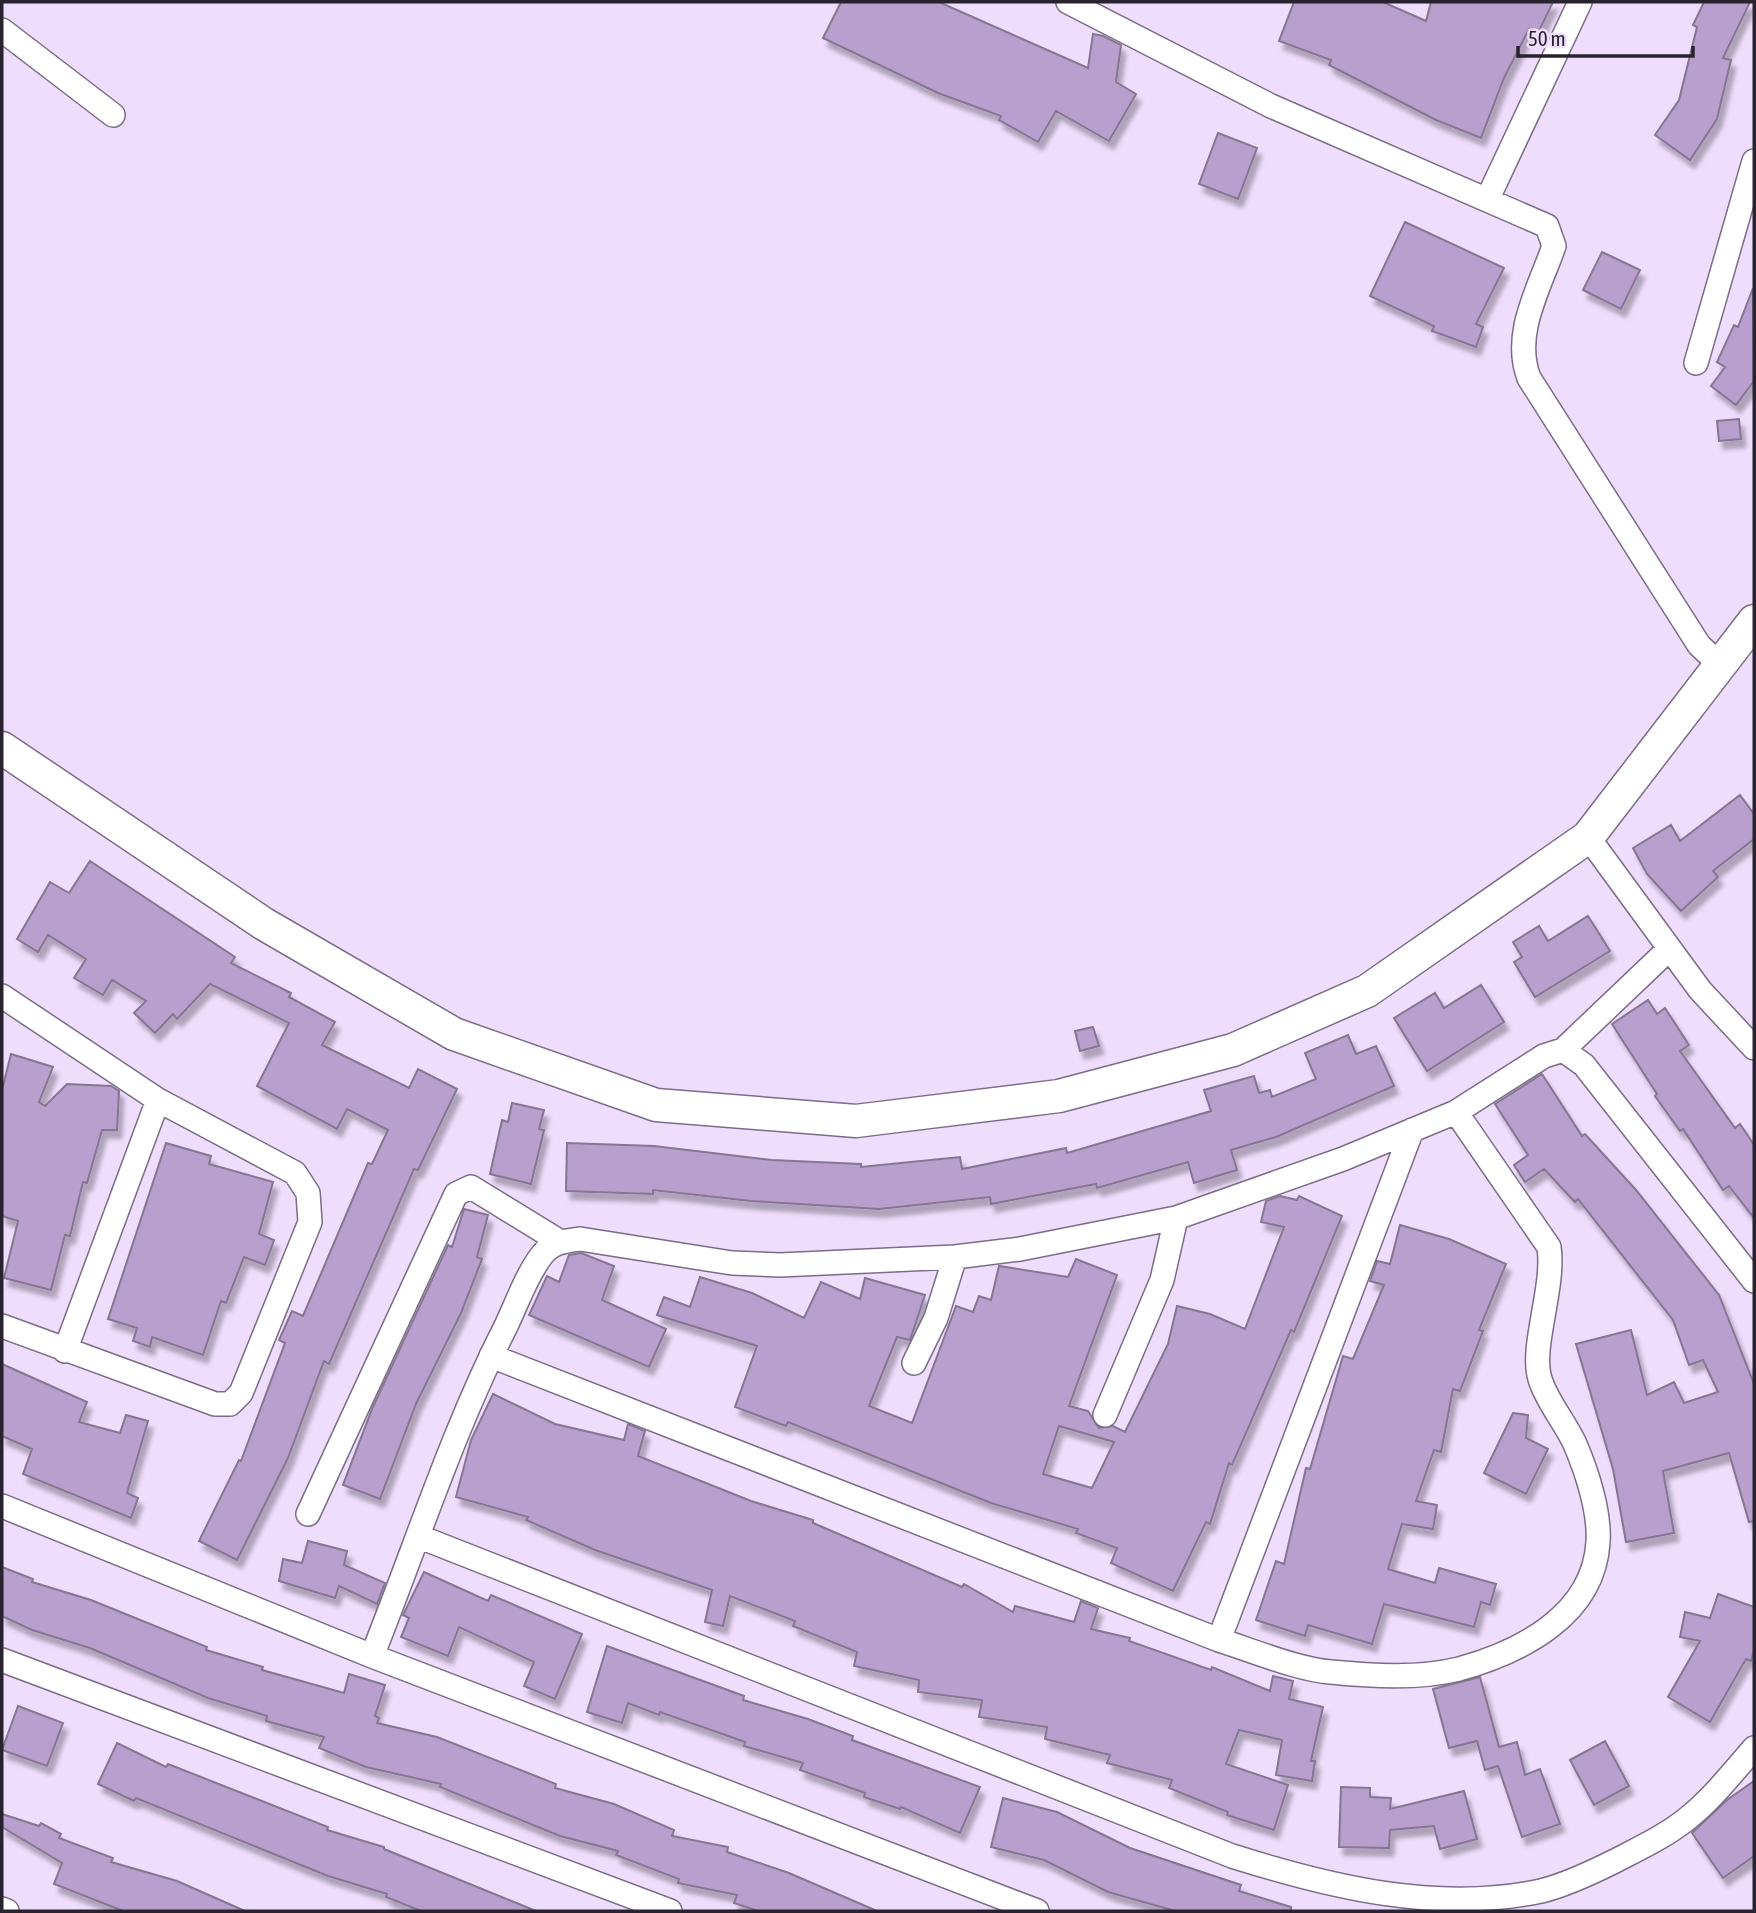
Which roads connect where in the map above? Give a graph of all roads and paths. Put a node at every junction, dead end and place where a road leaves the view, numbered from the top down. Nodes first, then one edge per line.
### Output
1 (1068, 2) edge
2 (1580, 2) edge
3 (2, 30) edge
4 (113, 115) dead end
5 (1754, 161) edge
6 (1488, 198) junction
7 (1696, 363) dead end
8 (1754, 621) edge
9 (1720, 665) junction
10 (2, 748) edge
11 (1588, 837) junction
12 (1668, 950) junction
13 (3, 1001) edge
14 (1754, 1048) edge
15 (1563, 1050) junction
16 (158, 1100) junction
17 (1456, 1112) junction
18 (1412, 1130) junction
19 (1176, 1218) junction
20 (559, 1241) junction
21 (955, 1256) junction
22 (1754, 1281) edge
23 (2, 1326) edge
24 (65, 1351) junction
25 (491, 1356) junction
26 (914, 1363) dead end
27 (1105, 1415) dead end
28 (2, 1506) edge
29 (308, 1514) dead end
30 (420, 1536) junction
31 (1219, 1640) junction
32 (372, 1656) junction
33 (2, 1660) edge
34 (1754, 1748) edge
35 (2, 1909) edge
36 (7, 1911) edge
37 (670, 1911) edge
38 (1037, 1911) edge

1 - 6 street
2 - 6 street
3 - 4 street
5 - 7 street
6 - 9 street
8 - 9 street
9 - 11 street
10 - 11 street
11 - 12 street
12 - 14 street
12 - 15 street
13 - 16 street
15 - 17 street
15 - 22 street
16 - 24 street
16 - 24 street
17 - 18 street
17 - 31 street
18 - 19 street
18 - 31 street
19 - 21 street
19 - 27 street
20 - 21 street
20 - 25 street
20 - 29 street
21 - 26 street
23 - 24 street
25 - 30 street
25 - 31 street
28 - 32 street
30 - 32 street
30 - 34 street
32 - 38 street
33 - 37 street
35 - 36 street

